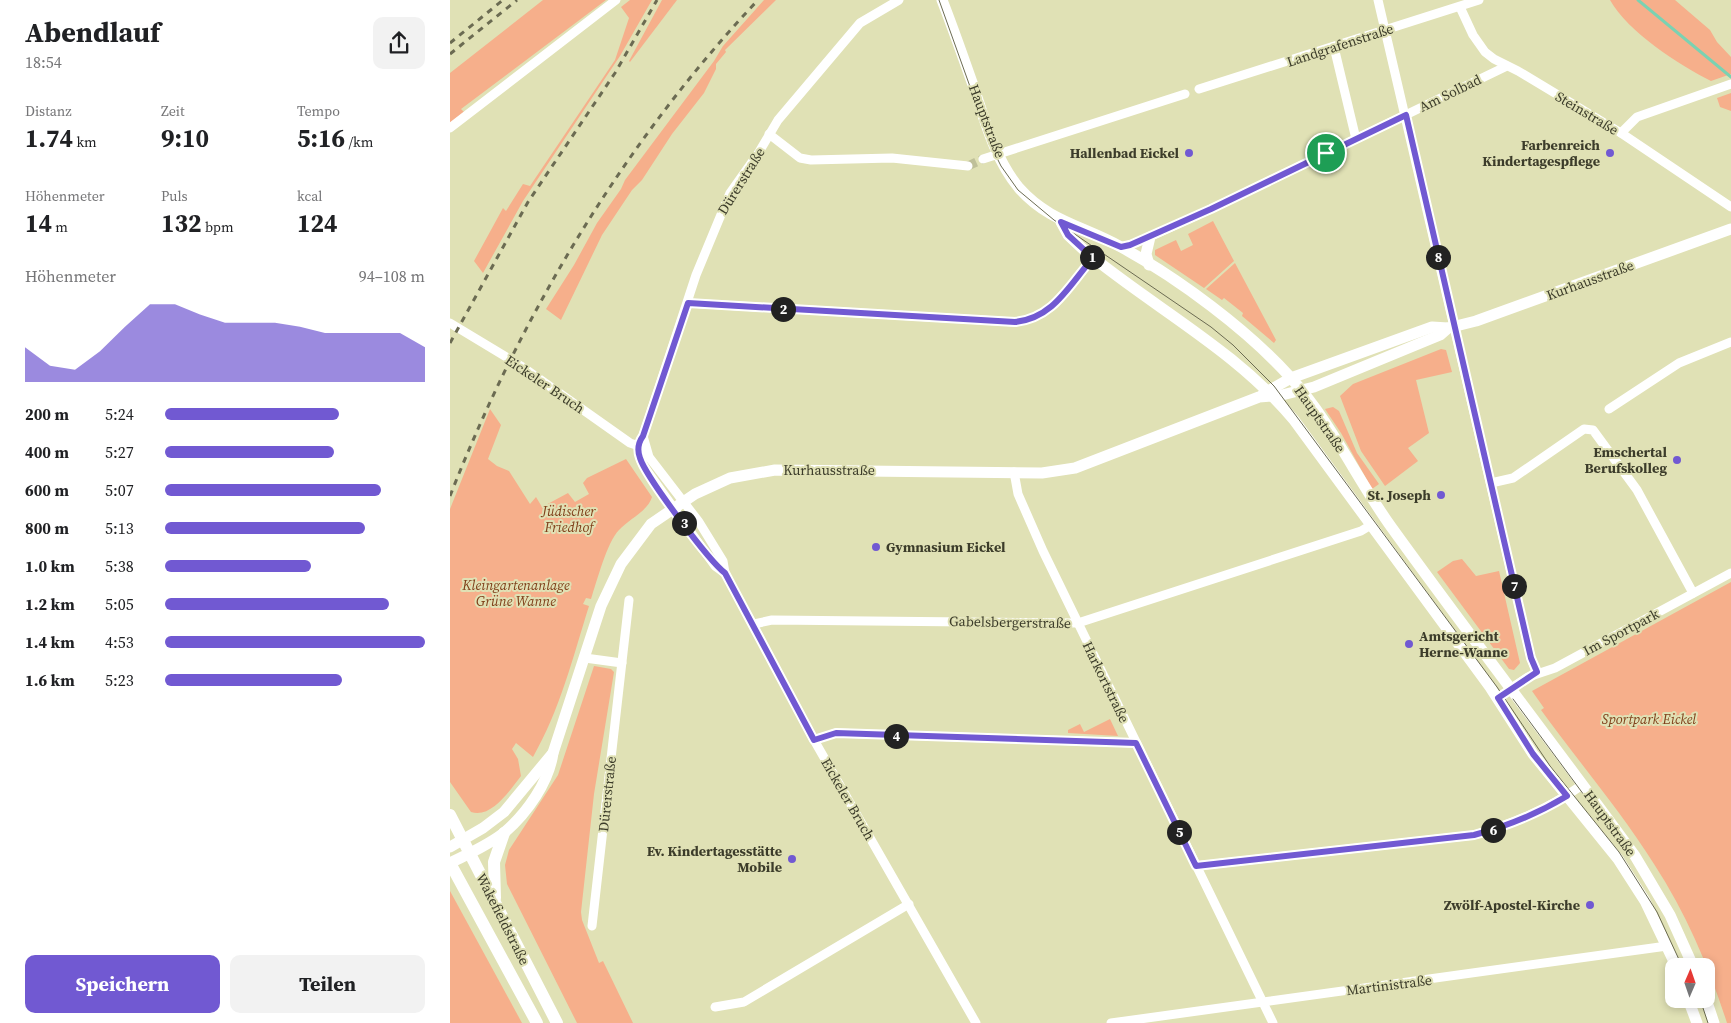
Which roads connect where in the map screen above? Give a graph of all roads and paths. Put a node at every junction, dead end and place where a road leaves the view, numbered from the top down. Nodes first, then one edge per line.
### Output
1 (616, 0) edge
2 (899, 0) edge
3 (942, 0) edge
4 (1378, 0) edge
5 (1480, 0) edge
6 (1460, 7) junction
7 (1385, 31) junction
8 (1334, 47) junction
9 (1506, 66) junction
10 (1731, 84) edge
11 (1200, 90) dead end
12 (1185, 94) dead end
13 (1406, 115) junction
14 (450, 128) edge
15 (1621, 133) junction
16 (769, 134) junction
17 (1356, 139) junction
18 (998, 154) junction
19 (983, 160) tunnel mouth
20 (968, 166) tunnel mouth
21 (1731, 207) edge
22 (1061, 222) junction
23 (1731, 229) edge
24 (1150, 237) junction
25 (1121, 247) junction
26 (1093, 258) junction
27 (1149, 265) junction
28 (688, 303) junction
29 (450, 323) edge
30 (1451, 328) junction
31 (1731, 342) edge
32 (1291, 378) junction
33 (1302, 391) junction
34 (1266, 395) junction
35 (1609, 409) dead end
36 (643, 436) joint
37 (642, 447) junction
38 (1014, 472) junction
39 (1491, 483) junction
40 (684, 501) junction
41 (673, 509) junction
42 (1371, 525) junction
43 (725, 573) junction
44 (1731, 573) edge
45 (1693, 593) junction
46 (629, 600) dead end
47 (1078, 623) junction
48 (754, 624) junction
49 (585, 658) junction
50 (622, 663) junction
51 (1537, 672) junction
52 (1510, 689) junction
53 (1498, 698) junction
54 (814, 740) junction
55 (1136, 743) junction
56 (553, 753) junction
57 (1582, 785) junction
58 (1567, 796) junction
59 (450, 815) edge
60 (504, 833) junction
61 (463, 840) junction
62 (450, 846) edge
63 (469, 853) junction
64 (450, 863) edge
65 (1196, 866) junction
66 (495, 903) junction
67 (908, 904) junction
68 (592, 926) dead end
69 (1667, 946) junction
70 (1672, 958) edge
71 (1689, 958) edge
72 (1262, 1000) junction
73 (715, 1007) dead end
74 (1691, 1008) edge
75 (1709, 1008) edge
76 (537, 1023) edge
77 (557, 1023) edge
78 (976, 1023) edge
79 (1111, 1023) edge
80 (1273, 1023) edge
81 (1697, 1023) edge
82 (1714, 1023) edge

1 - 14 street
2 - 16 street, Dürerstraße
3 - 18 street, Hauptstraße
4 - 7 street
5 - 6 street, Landgrafenstraße
6 - 7 street, Landgrafenstraße
6 - 9 street, Steinstraße
7 - 8 street, Landgrafenstraße
7 - 13 street
8 - 11 street, Landgrafenstraße
8 - 17 street
9 - 13 street, Am Solbad
9 - 15 street, Steinstraße
10 - 15 street
12 - 18 street
13 - 17 street, Am Solbad
13 - 30 street
15 - 21 street, Steinstraße
16 - 20 street
16 - 28 street, Dürerstraße
17 - 24 street, Am Solbad
18 - 19 street
18 - 22 street, Hauptstraße
22 - 25 street, Hauptstraße
22 - 26 street, Hauptstraße
23 - 30 street, Kurhausstraße
24 - 25 street, Am Solbad
24 - 27 street
25 - 27 street, Hauptstraße
26 - 28 street
26 - 34 street, Hauptstraße
27 - 32 street, Hauptstraße
28 - 36 street, Dürerstraße
29 - 37 street, Eickeler Bruch
30 - 32 street, Kurhausstraße
30 - 33 street, Kurhausstraße
30 - 39 street
31 - 35 street
32 - 33 street, Hauptstraße
32 - 34 street, Kurhausstraße
33 - 34 street, Kurhausstraße
33 - 52 street, Hauptstraße
34 - 38 street, Kurhausstraße
34 - 42 street, Hauptstraße
36 - 37 street, Eickeler Bruch
37 - 40 street, Eickeler Bruch
37 - 41 street, Eickeler Bruch
38 - 40 street, Kurhausstraße
38 - 47 street, Harkortstraße
39 - 45 street
39 - 51 street
40 - 41 street, Kurhausstraße
40 - 43 street, Eickeler Bruch
41 - 43 street, Eickeler Bruch
41 - 49 street, Kurhausstraße
42 - 47 street, Gabelsbergerstraße
42 - 53 street, Hauptstraße
43 - 48 street, Eickeler Bruch
44 - 45 street, Im Sportpark
45 - 51 street, Im Sportpark
46 - 50 street, Dürerstraße
47 - 48 street, Gabelsbergerstraße
47 - 55 street, Harkortstraße
48 - 54 street, Eickeler Bruch
49 - 50 street
49 - 56 street, Kurhausstraße
50 - 68 street, Dürerstraße
51 - 52 street, Im Sportpark
52 - 53 street
52 - 57 street, Hauptstraße
53 - 58 street, Hauptstraße
54 - 55 street
54 - 67 street, Eickeler Bruch
55 - 65 street, Harkortstraße
56 - 60 street, Kurhausstraße
56 - 61 street, Kurhausstraße
57 - 58 street
57 - 71 street, Hauptstraße
58 - 65 street
58 - 69 street, Hauptstraße
59 - 61 main road, Wakefieldstraße
60 - 63 street, Kurhausstraße
60 - 66 main road
61 - 62 street, Kurhausstraße
61 - 63 main road, Wakefieldstraße
63 - 64 street, Kurhausstraße
63 - 66 main road, Wakefieldstraße
64 - 76 main road, Wakefieldstraße
65 - 72 street, Harkortstraße
66 - 77 main road, Wakefieldstraße
67 - 73 street
67 - 78 street, Eickeler Bruch
69 - 70 street, Hauptstraße
69 - 72 street, Martinistraße
72 - 79 street, Martinistraße
72 - 80 street, Harkortstraße
74 - 81 street
75 - 82 street

